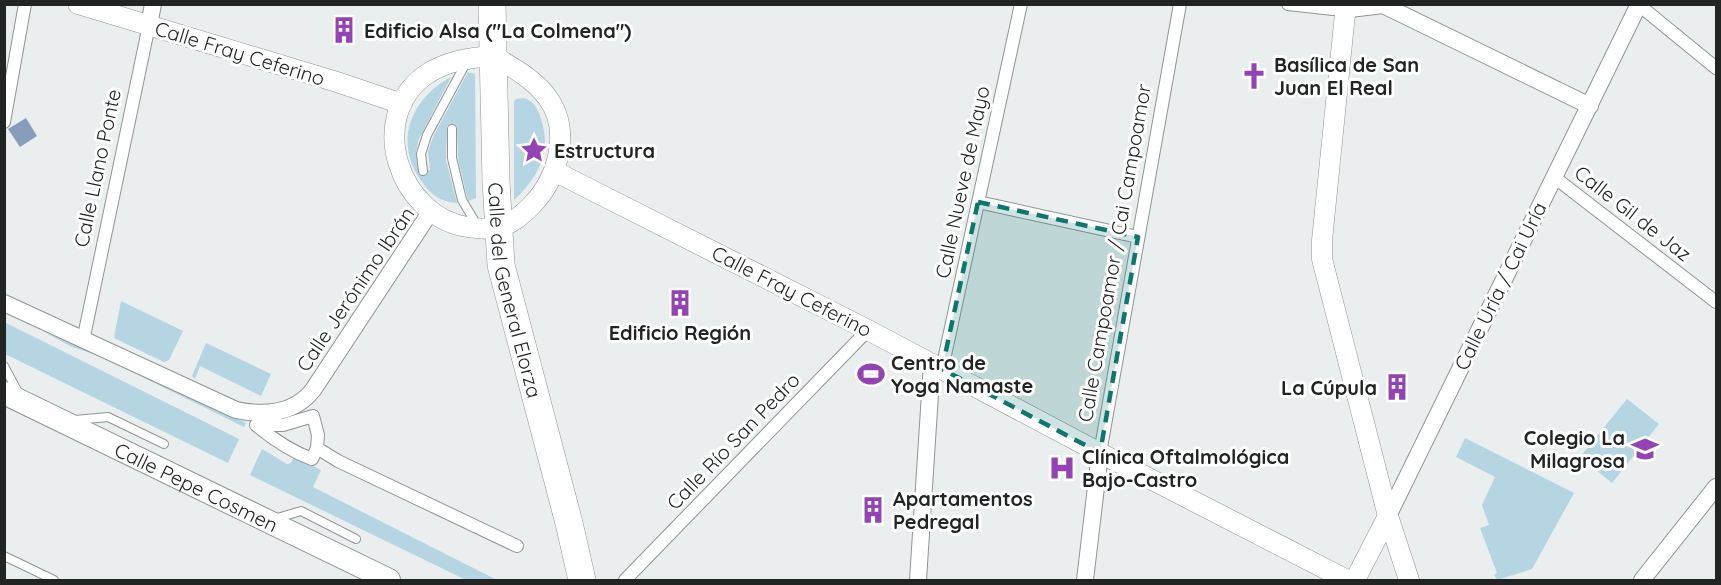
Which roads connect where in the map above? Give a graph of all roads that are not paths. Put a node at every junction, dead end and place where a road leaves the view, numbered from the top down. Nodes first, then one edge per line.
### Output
1 (25, 4) edge
2 (78, 4) edge
3 (153, 4) edge
4 (492, 4) edge
5 (1021, 4) edge
6 (1180, 4) edge
7 (1288, 4) edge
8 (1639, 5) edge
9 (1343, 8) edge
10 (149, 25) junction
11 (481, 57) junction
12 (1716, 68) edge
13 (402, 104) junction
14 (1590, 106) junction
15 (4, 122) edge
16 (452, 129) dead end
17 (423, 171) dead end
18 (554, 171) junction
19 (1554, 177) junction
20 (978, 202) junction
21 (431, 211) junction
22 (488, 229) junction
23 (1138, 237) junction
24 (1716, 302) edge
25 (4, 303) edge
26 (868, 330) junction
27 (83, 340) junction
28 (4, 366) edge
29 (937, 366) junction
30 (14, 398) edge
31 (63, 422) junction
32 (164, 444) dead end
33 (316, 448) junction
34 (1100, 453) junction
35 (1716, 487) edge
36 (1388, 516) junction
37 (267, 521) junction
38 (356, 539) dead end
39 (517, 546) dead end
40 (1400, 554) junction
41 (4, 556) edge
42 (577, 568) edge
43 (1354, 576) edge
44 (54, 580) edge
45 (389, 580) edge
46 (625, 580) edge
47 (918, 580) edge
48 (1085, 580) edge
49 (1409, 580) edge
50 (1642, 580) edge

1 - 15 street
2 - 10 street, Calle Fray Ceferino
3 - 10 street, Calle Llano Ponte
4 - 11 highway, Calle del General Elorza
5 - 20 street, Calle Nueve de Mayo
6 - 23 street, Calle Campoamor / Cai Campoamor
7 - 9 street
8 - 12 street
8 - 14 street, Calle Uría / Cai Uría
9 - 14 street
9 - 36 street
10 - 13 street, Calle Fray Ceferino
10 - 27 street, Calle Llano Ponte
11 - 13 street
11 - 17 lane
11 - 18 street
11 - 22 highway, Calle del General Elorza
13 - 21 street
14 - 19 street, Calle Uría / Cai Uría
16 - 22 lane
18 - 22 street
18 - 26 street, Calle Fray Ceferino
19 - 24 street, Calle Gil de Jaz
19 - 36 street, Calle Uría / Cai Uría
20 - 23 street
20 - 29 street, Calle Nueve de Mayo
21 - 22 street
21 - 27 street, Calle Jerónimo Ibrán
22 - 42 highway, Calle del General Elorza
23 - 34 street, Calle Campoamor / Cai Campoamor
25 - 27 street, Calle Jerónimo Ibrán
26 - 29 street, Calle Fray Ceferino
26 - 46 street, Calle Río San Pedro
28 - 30 lane
29 - 34 street, Calle Fray Ceferino
29 - 47 street
30 - 31 main road, Calle Pepe Cosmen
31 - 32 lane
31 - 37 main road, Calle Pepe Cosmen
33 - 33 street
33 - 39 street
34 - 43 street, Calle Fray Ceferino
34 - 48 street, Calle Campoamor / Cai Campoamor
35 - 50 street
36 - 40 street
36 - 43 street, Calle Uría / Cai Uría
37 - 38 lane
37 - 45 main road, Calle Pepe Cosmen
40 - 43 street
40 - 49 street
41 - 44 lane

